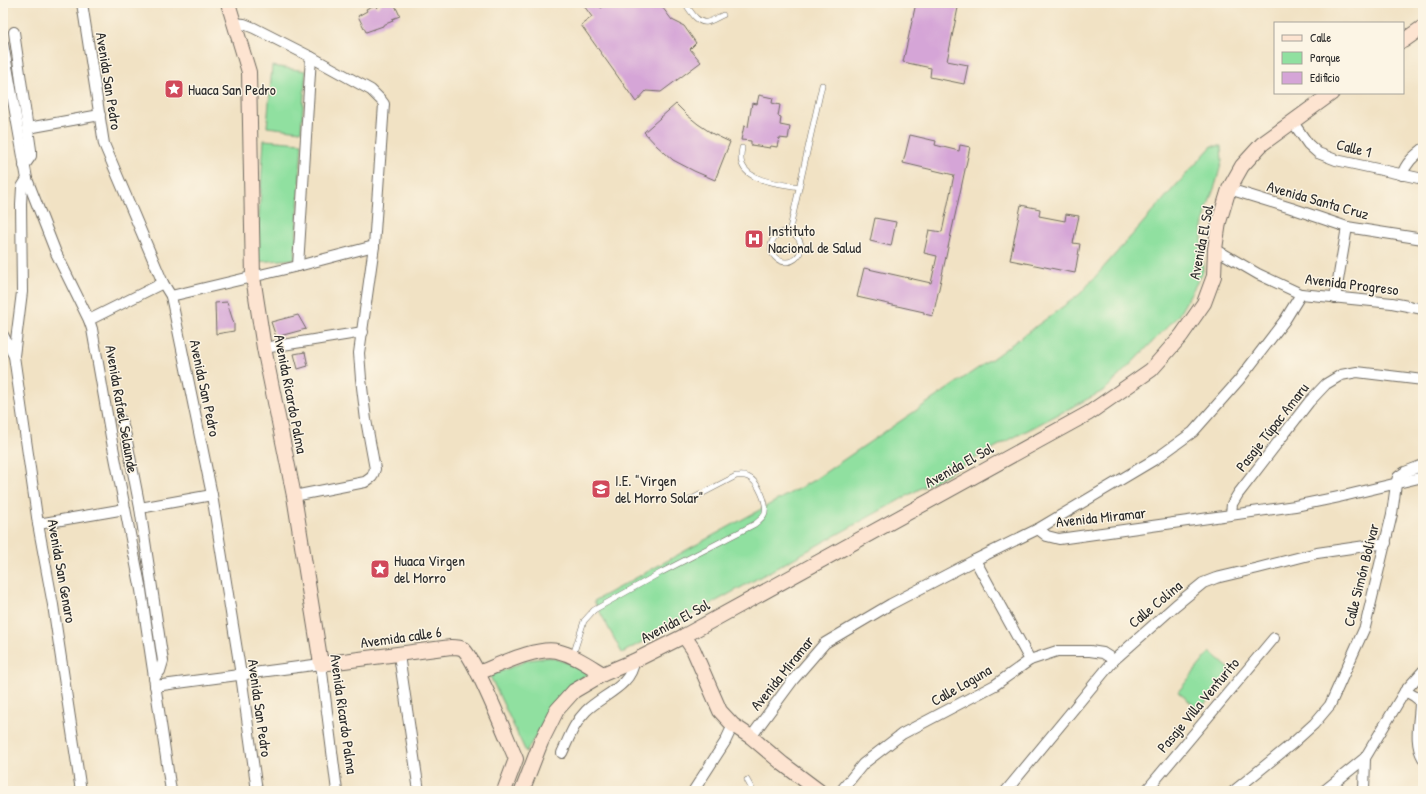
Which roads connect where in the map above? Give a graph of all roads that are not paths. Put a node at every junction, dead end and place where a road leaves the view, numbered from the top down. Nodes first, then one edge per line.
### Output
1 (82, 3) edge
2 (228, 3) edge
3 (685, 3) edge
4 (722, 15) dead end
5 (234, 23) junction
6 (1423, 27) edge
7 (14, 32) dead end
8 (1404, 40) edge
9 (3, 44) edge
10 (311, 57) junction
11 (822, 85) dead end
12 (1331, 94) edge
13 (100, 115) junction
14 (1292, 122) junction
15 (28, 128) junction
16 (742, 148) dead end
17 (1423, 149) edge
18 (24, 166) junction
19 (1402, 175) junction
20 (27, 179) junction
21 (1423, 179) edge
22 (799, 187) junction
23 (1229, 190) junction
24 (1347, 227) junction
25 (789, 233) junction
26 (1423, 239) edge
27 (374, 246) junction
28 (1215, 249) junction
29 (298, 266) junction
30 (253, 277) junction
31 (163, 283) junction
32 (1301, 294) junction
33 (171, 296) junction
34 (1335, 298) junction
35 (1423, 308) edge
36 (89, 320) junction
37 (363, 332) junction
38 (3, 336) edge
39 (264, 348) junction
40 (14, 356) junction
41 (1423, 380) edge
42 (122, 420) dead end
43 (1423, 465) edge
44 (1423, 477) edge
45 (1396, 484) junction
46 (212, 496) junction
47 (294, 496) junction
48 (686, 502) dead end
49 (140, 508) junction
50 (125, 509) junction
51 (1231, 514) junction
52 (38, 524) junction
53 (1038, 529) junction
54 (1386, 543) junction
55 (975, 560) junction
56 (684, 636) junction
57 (1274, 638) dead end
58 (399, 655) junction
59 (572, 656) junction
60 (1030, 660) junction
61 (1114, 660) junction
62 (634, 661) junction
63 (321, 664) junction
64 (1423, 671) edge
65 (478, 673) junction
66 (603, 674) junction
67 (241, 675) junction
68 (155, 682) junction
69 (1405, 691) junction
70 (733, 725) junction
71 (751, 737) junction
72 (562, 753) dead end
73 (1365, 758) junction
74 (1423, 758) edge
75 (747, 780) dead end
76 (694, 790) edge
77 (81, 791) edge
78 (171, 791) edge
79 (257, 791) edge
80 (338, 791) edge
81 (419, 791) edge
82 (504, 791) edge
83 (522, 791) edge
84 (753, 791) edge
85 (819, 791) edge
86 (841, 791) edge
87 (1006, 791) edge
88 (1146, 791) edge
89 (1234, 791) edge
90 (1324, 791) edge
91 (1364, 791) edge

1 - 13 street, Avenida San Pedro
2 - 5 street, Avenida Ricardo Palma
3 - 4 lane
5 - 10 street
5 - 30 street, Avenida Ricardo Palma
6 - 8 street
7 - 15 street
9 - 18 street, Avenida Rafael Selaunde
10 - 27 street
10 - 29 street
11 - 22 lane
12 - 14 street, Avenida El Sol
13 - 15 street
13 - 31 street, Avenida San Pedro
14 - 19 street, Calle 1
14 - 23 street, Avenida El Sol
15 - 18 street
16 - 22 lane
17 - 19 street
18 - 20 street, Avenida Rafael Selaunde
19 - 21 street, Calle 1
20 - 36 street, Avenida Rafael Selaunde
20 - 40 street
22 - 25 lane
23 - 24 street, Avenida Santa Cruz
23 - 28 street, Avenida El Sol
24 - 26 street, Avenida Santa Cruz
24 - 34 street
25 - 25 lane
27 - 29 street
27 - 37 street
28 - 32 street, Avenida Progreso
28 - 56 street, Avenida El Sol
29 - 30 street
30 - 33 street
30 - 39 street, Avenida Ricardo Palma
31 - 33 street, Avenida San Pedro
31 - 36 street
32 - 34 street, Avenida Progreso
32 - 53 street
33 - 46 street, Avenida San Pedro
34 - 35 street, Avenida Progreso
36 - 50 street, Avenida Rafael Selaunde
37 - 39 street
37 - 47 street
38 - 40 street
39 - 47 street, Avenida Ricardo Palma
40 - 52 street, Avenida San Genaro
41 - 51 street, Pasaje Túpac Amaru
42 - 49 street
43 - 45 street
44 - 45 street, Avenida Miramar
45 - 51 street, Avenida Miramar
45 - 54 street, Calle Simón Bolívar
46 - 49 street
46 - 67 street, Avenida San Pedro
47 - 63 street, Avenida Ricardo Palma
48 - 59 lane
49 - 68 street
50 - 52 street
50 - 68 street, Avenida Rafael Selaunde
51 - 53 street, Avenida Miramar
52 - 77 street, Avenida San Genaro
53 - 55 street, Avenida Miramar
54 - 61 street, Calle Colina
54 - 89 street, Calle Simón Bolívar
55 - 60 street
55 - 71 street, Avenida Miramar
56 - 62 street, Avenida El Sol
56 - 70 street
57 - 88 street, Pasaje Villa Venturito
58 - 63 street, Avemida calle 6
58 - 65 street, Avemida calle 6
58 - 81 street
59 - 65 street
59 - 66 street
60 - 61 street, Calle Laguna
60 - 86 street, Calle Laguna
61 - 87 street, Calle Colina
62 - 66 street, Avenida El Sol
62 - 72 street
63 - 67 street
63 - 80 street, Avenida Ricardo Palma
64 - 69 street
65 - 82 street
66 - 83 street, Avenida El Sol
67 - 68 street
67 - 79 street, Avenida San Pedro
68 - 78 street, Avenida Rafael Selaunde
69 - 73 street
69 - 74 street
70 - 71 street
70 - 76 street
71 - 85 street
73 - 90 street
73 - 91 street
75 - 84 lane

